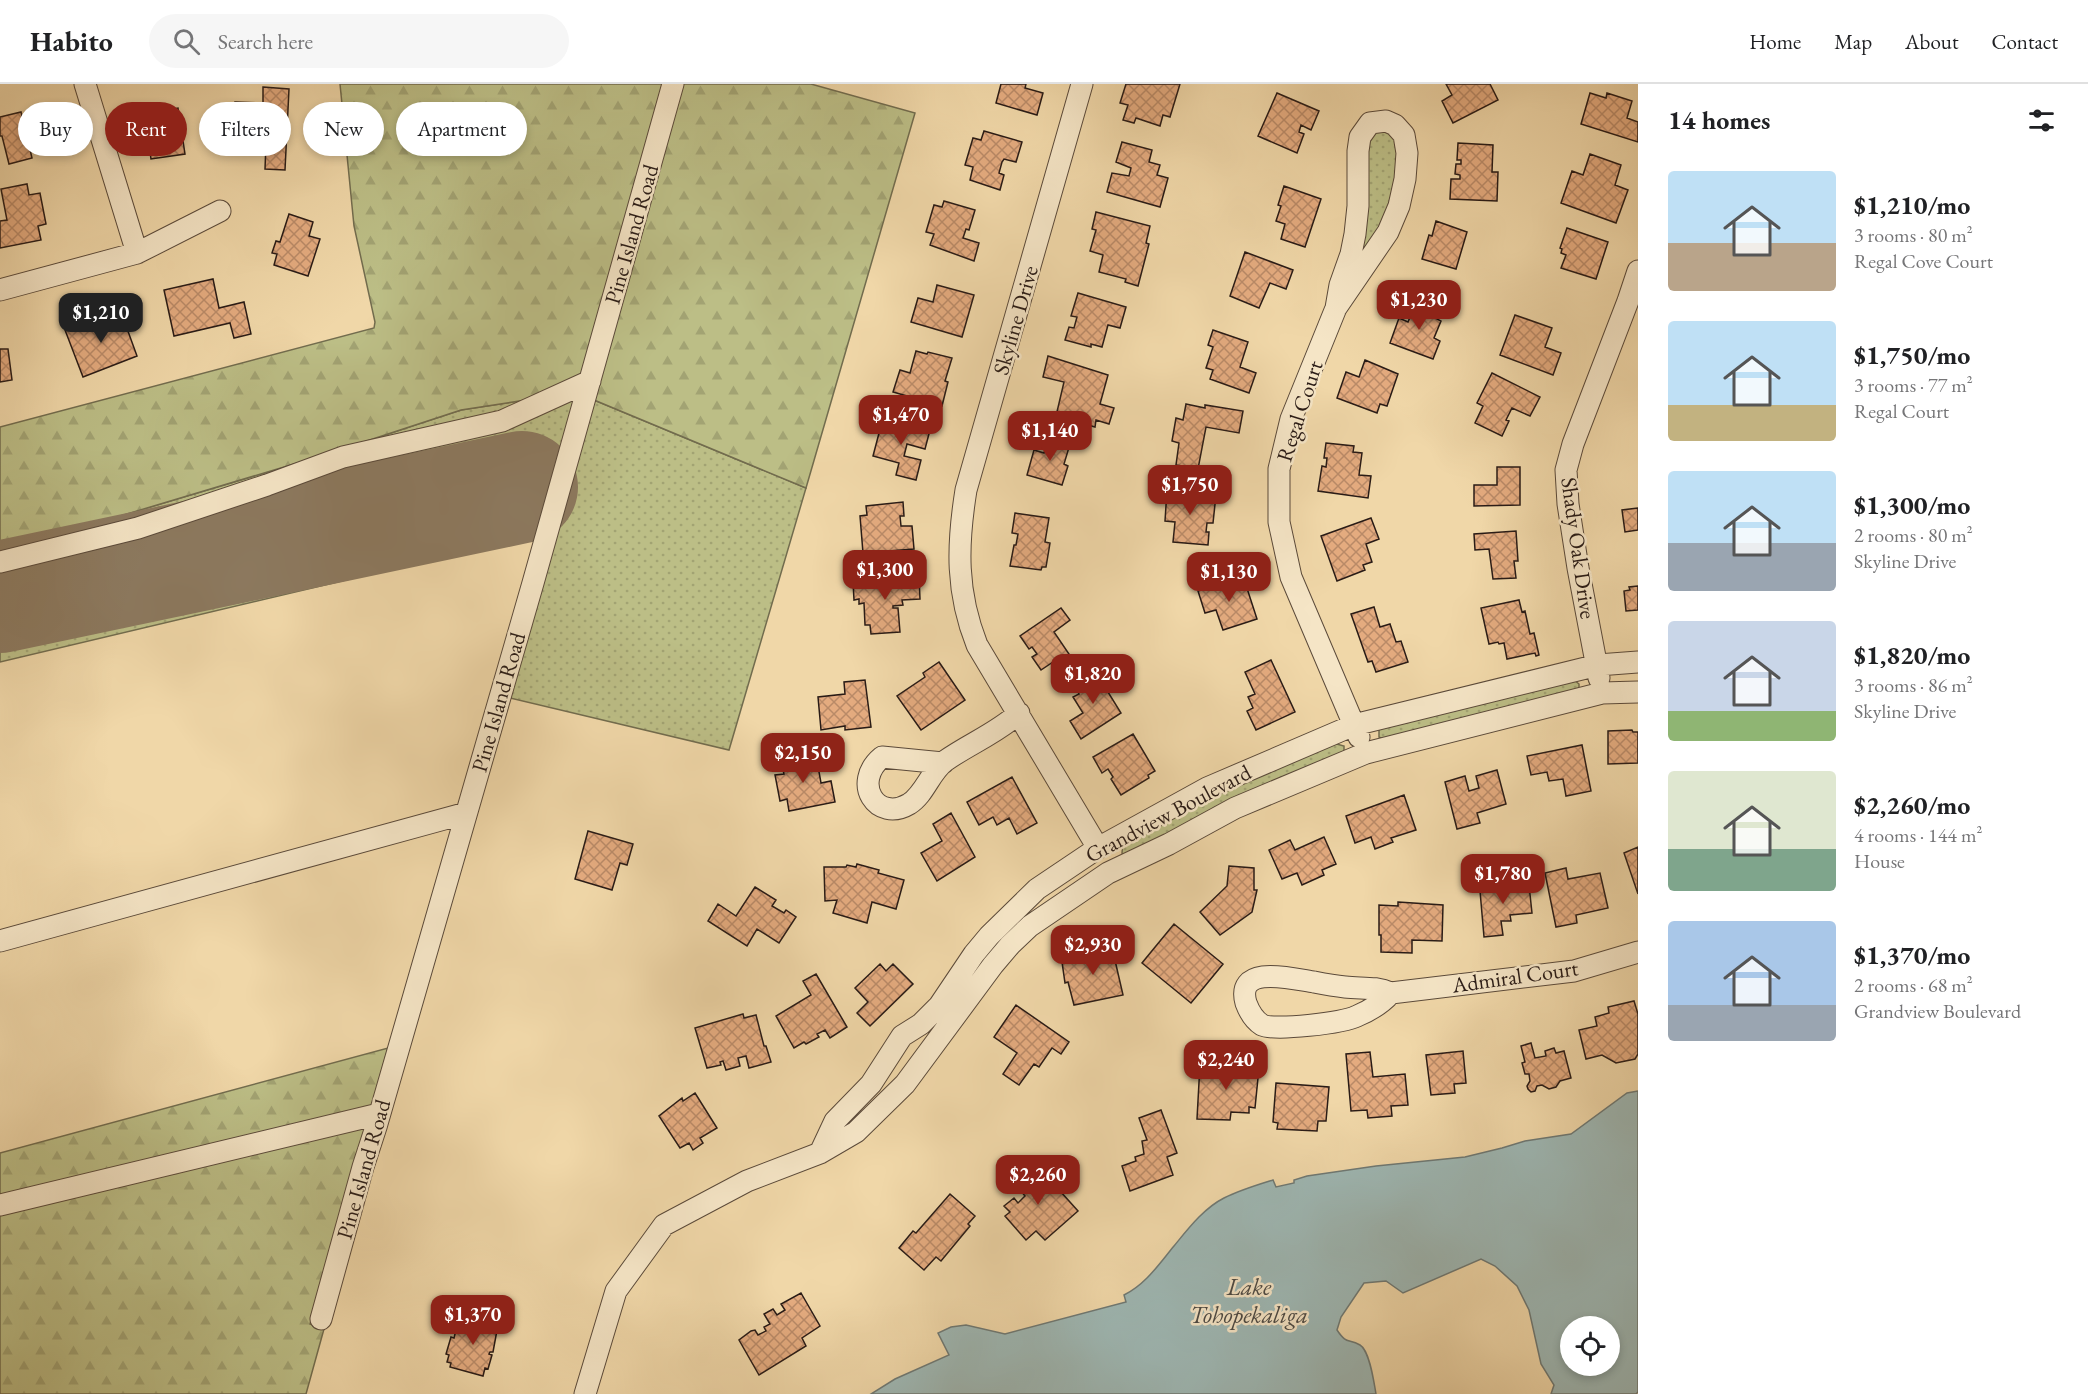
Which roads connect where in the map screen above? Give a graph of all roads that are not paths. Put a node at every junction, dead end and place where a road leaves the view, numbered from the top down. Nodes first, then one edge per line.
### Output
1 (84, 84) edge
2 (673, 84) edge
3 (1082, 84) edge
4 (220, 211) dead end
5 (137, 253) junction
6 (1638, 271) edge
7 (0, 290) edge
8 (1336, 308) junction
9 (590, 381) junction
10 (0, 562) edge
11 (1638, 662) edge
12 (1598, 665) junction
13 (1638, 692) edge
14 (1602, 693) junction
15 (1019, 713) junction
16 (1354, 725) junction
17 (1366, 753) junction
18 (943, 763) dead end
19 (466, 813) junction
20 (1098, 848) junction
21 (0, 941) edge
22 (1638, 952) edge
23 (1391, 993) junction
24 (379, 1114) junction
25 (820, 1153) junction
26 (0, 1205) edge
27 (321, 1319) dead end
28 (585, 1394) edge

1 - 5 street
2 - 9 street, Pine Island Road
3 - 15 street, Skyline Drive
4 - 5 street
5 - 7 street
6 - 12 street, Shady Oak Drive
8 - 8 street, Regal Court
8 - 16 street, Regal Court
9 - 10 street
9 - 19 street, Pine Island Road
11 - 12 street, Grandview Boulevard
12 - 14 street, Shady Oak Drive
12 - 16 street, Grandview Boulevard
13 - 14 street, Grandview Boulevard
14 - 17 street, Grandview Boulevard
15 - 18 street
15 - 20 street, Skyline Drive
16 - 17 street, Regal Court
16 - 20 street, Grandview Boulevard
17 - 25 street, Grandview Boulevard
19 - 21 street
19 - 24 street, Pine Island Road
20 - 25 street, Grandview Boulevard
22 - 23 street, Admiral Court
23 - 23 street
24 - 26 street
24 - 27 street, Pine Island Road
25 - 28 street, Grandview Boulevard

